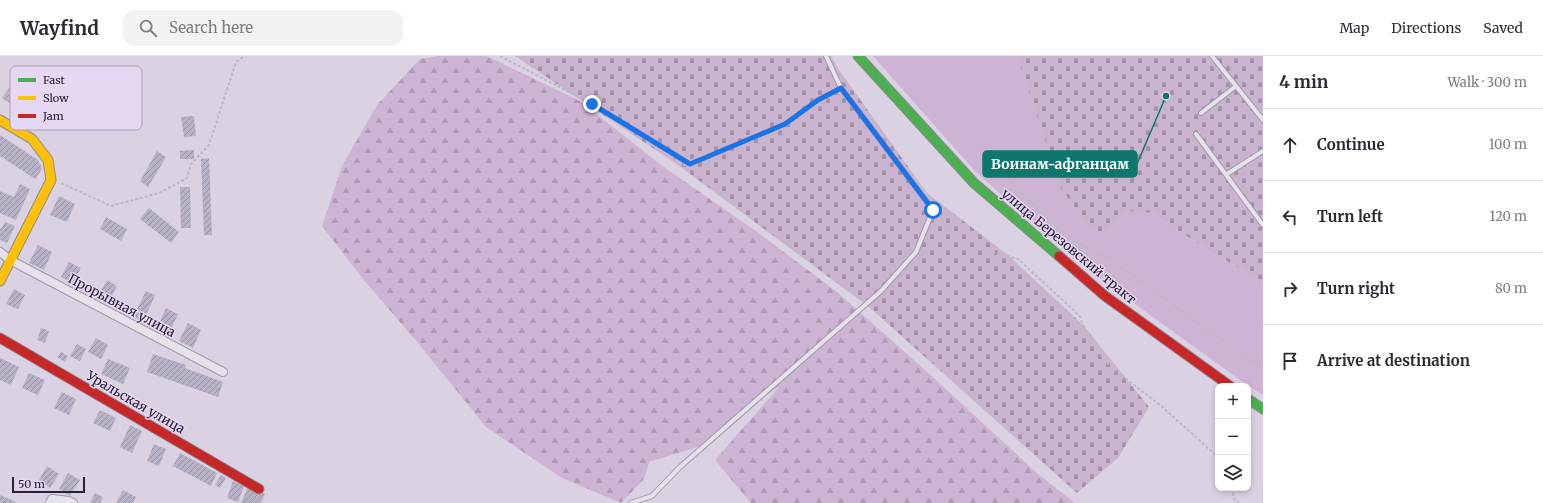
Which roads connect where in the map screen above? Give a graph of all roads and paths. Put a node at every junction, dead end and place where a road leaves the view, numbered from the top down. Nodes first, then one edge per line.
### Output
1 (244, 56) edge
2 (500, 56) edge
3 (826, 56) edge
4 (858, 56) edge
5 (1212, 56) edge
6 (1236, 86) junction
7 (841, 88) junction
8 (1201, 113) dead end
9 (0, 120) edge
10 (1263, 120) edge
11 (10, 126) edge
12 (17, 130) edge
13 (1196, 134) dead end
14 (1263, 151) edge
15 (690, 164) junction
16 (682, 165) dead end
17 (1227, 174) junction
18 (51, 180) junction
19 (974, 183) junction
20 (933, 210) junction
21 (1263, 225) edge
22 (0, 252) edge
23 (10, 260) junction
24 (0, 281) edge
25 (0, 338) edge
26 (1263, 369) edge
27 (223, 372) dead end
28 (1226, 383) edge
29 (1251, 401) edge
30 (1263, 409) edge
31 (1217, 455) edge
32 (259, 489) dead end
33 (1233, 491) edge
34 (50, 503) edge
35 (73, 503) edge
36 (631, 503) edge
37 (1239, 503) edge

1 - 18 path
2 - 15 path
3 - 7 lane
4 - 19 main road, улица Березовский тракт
5 - 6 lane
6 - 8 lane
6 - 10 lane
7 - 15 path
7 - 20 lane
9 - 11 main road
12 - 18 main road
13 - 17 lane
14 - 17 lane
15 - 16 path
17 - 21 lane
18 - 23 main road
19 - 26 path
19 - 28 main road, улица Березовский тракт
20 - 31 path
20 - 36 lane
22 - 23 street, Прорывная улица
23 - 24 main road
23 - 27 street, Прорывная улица
25 - 32 main road, Уральская улица
29 - 30 main road
33 - 37 path
34 - 35 street

